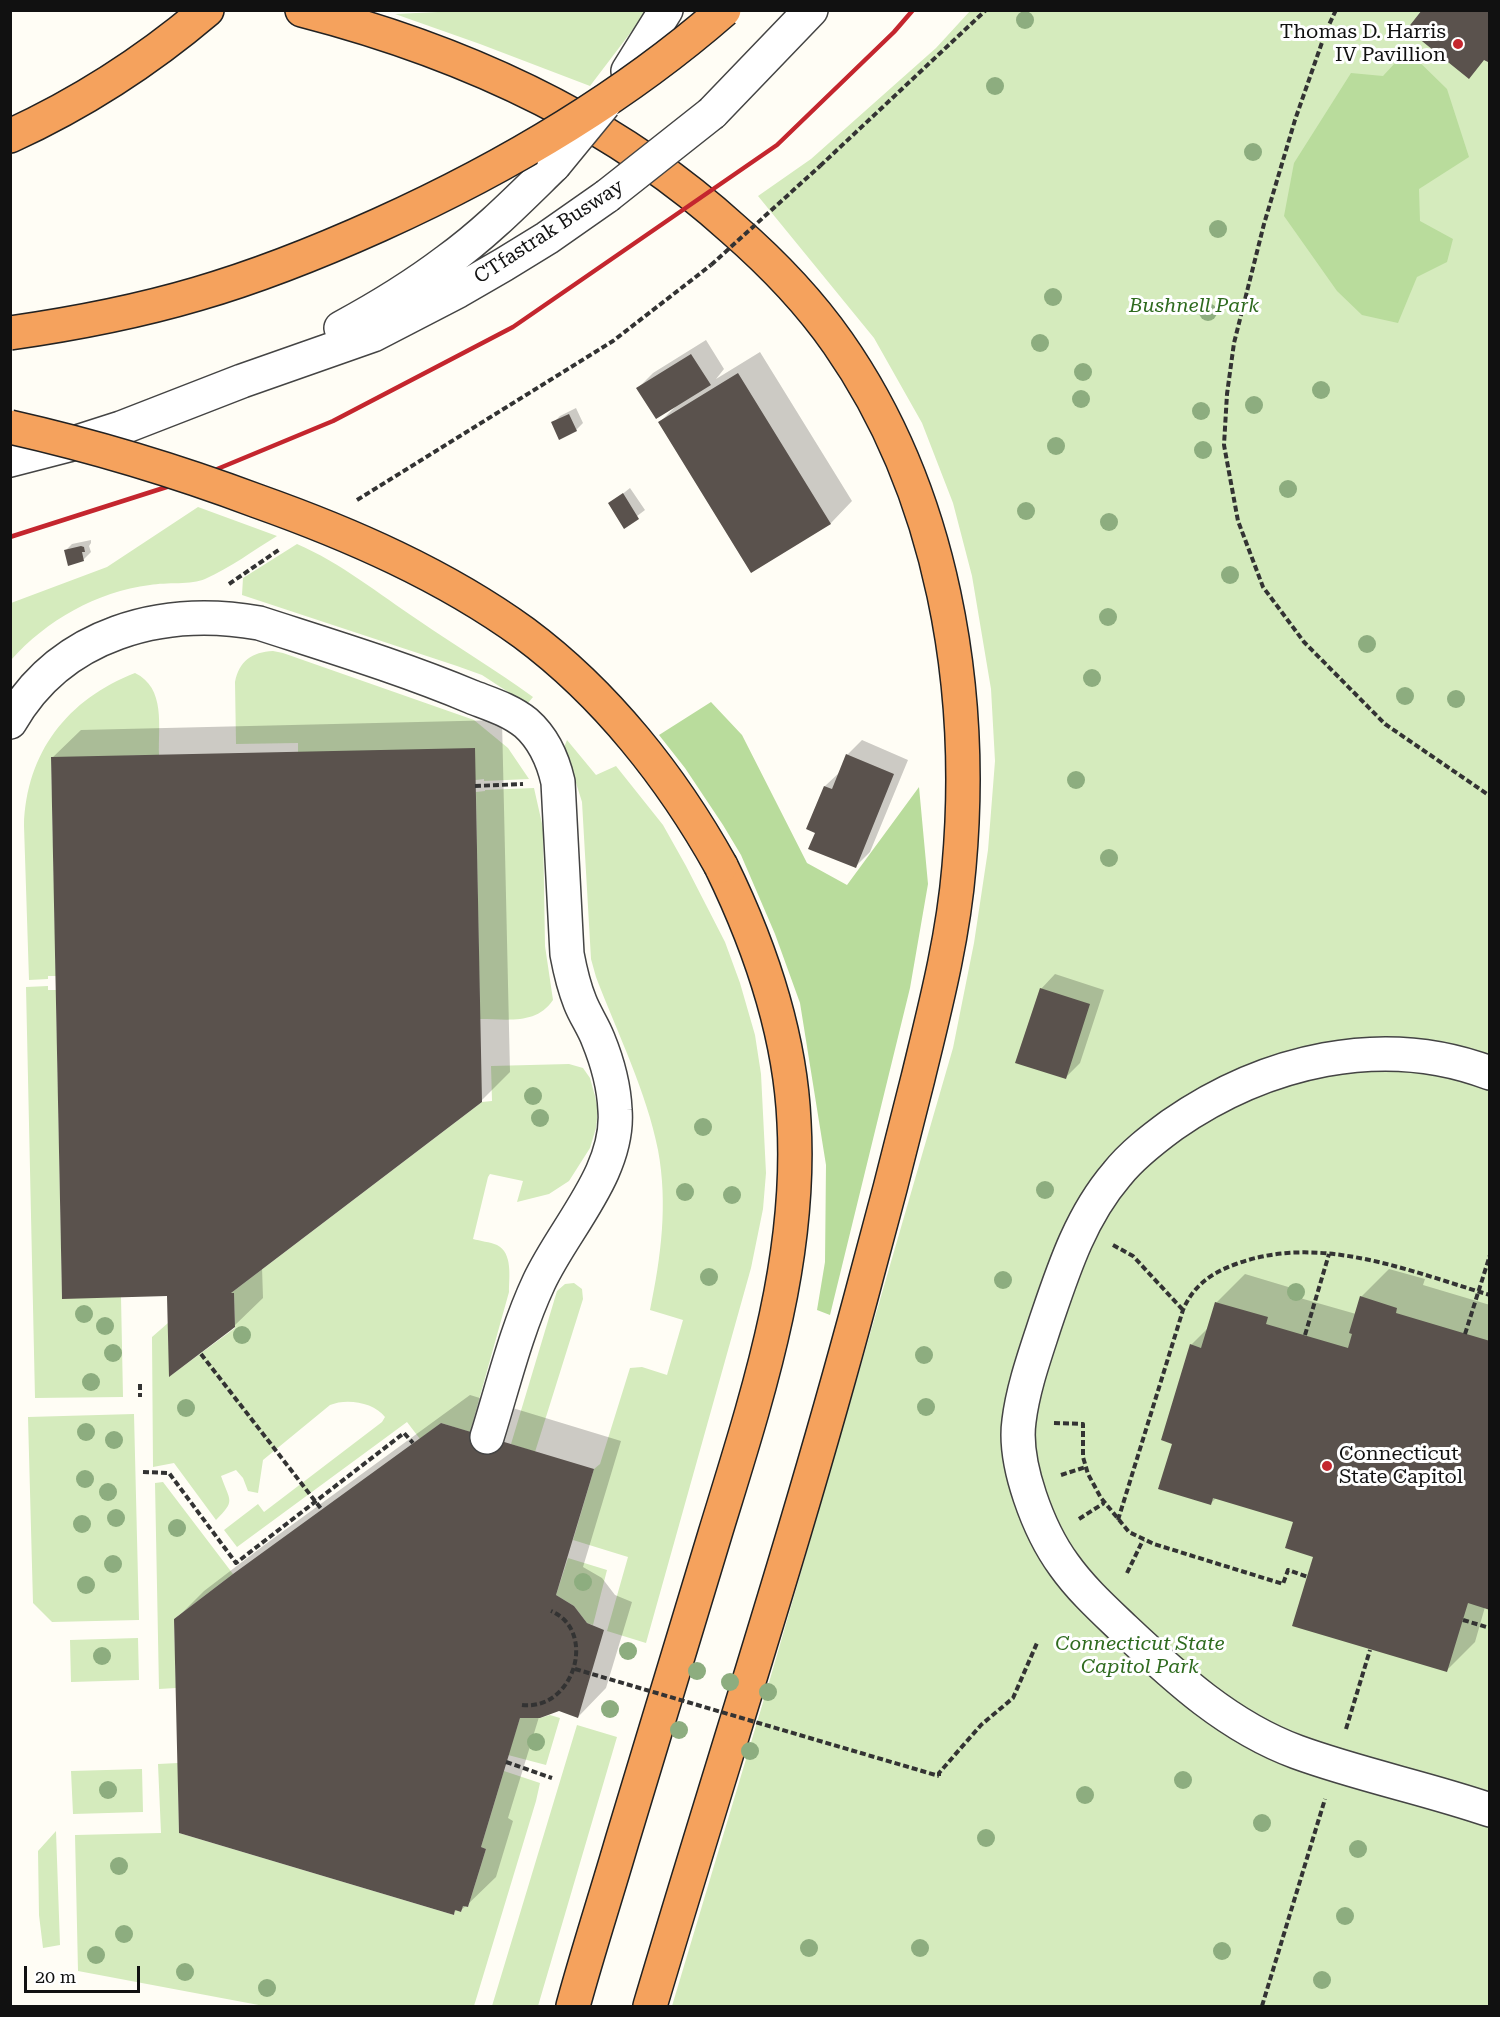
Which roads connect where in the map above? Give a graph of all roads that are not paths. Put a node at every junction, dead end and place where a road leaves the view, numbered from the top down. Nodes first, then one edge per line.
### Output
1 (207, 10) edge
2 (302, 10) edge
3 (666, 10) edge
4 (724, 10) edge
5 (811, 10) edge
6 (18, 133) edge
7 (10, 333) edge
8 (242, 381) junction
9 (10, 427) edge
10 (10, 460) edge
11 (10, 723) edge
12 (1490, 1073) edge
13 (487, 1437) dead end
14 (1490, 1810) edge
15 (573, 2007) edge
16 (650, 2007) edge

1 - 6 highway
2 - 16 highway
3 - 8 street, CTfastrak Busway, bridge
4 - 7 highway, bridge
5 - 8 street, CTfastrak Busway, bridge
8 - 10 street, CTfastrak Busway
9 - 15 highway, bridge
11 - 13 street
12 - 14 street

